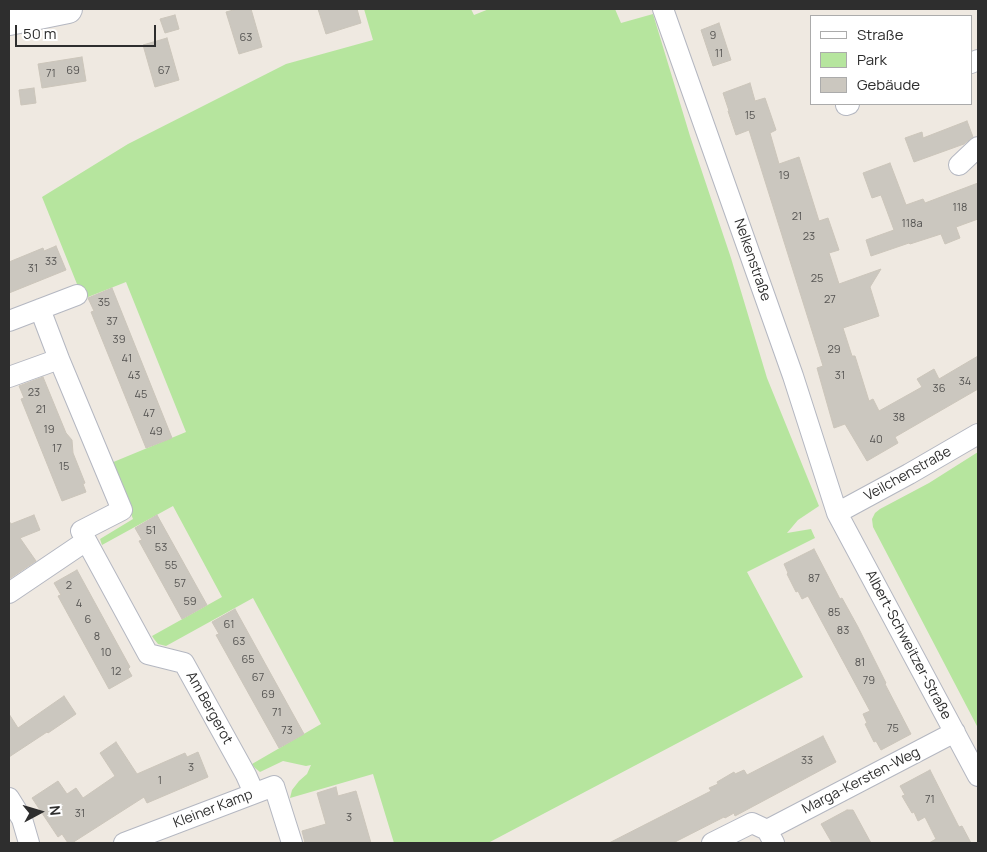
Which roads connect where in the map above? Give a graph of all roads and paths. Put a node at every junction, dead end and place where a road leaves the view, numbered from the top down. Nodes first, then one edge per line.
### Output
1 (68, 9) edge
2 (663, 9) edge
3 (9, 21) edge
4 (978, 147) edge
5 (958, 165) dead end
6 (77, 295) dead end
7 (40, 309) junction
8 (9, 321) edge
9 (59, 359) junction
10 (9, 377) edge
11 (978, 434) edge
12 (837, 513) junction
13 (86, 541) junction
14 (9, 593) edge
15 (955, 732) junction
16 (978, 776) edge
17 (254, 793) junction
18 (9, 798) edge
19 (771, 836) edge
20 (29, 843) edge
21 (124, 843) edge
22 (292, 843) edge
23 (712, 843) edge

1 - 3 street
2 - 12 street, Nelkenstraße
4 - 5 street
6 - 7 street
7 - 8 street
7 - 9 street
9 - 10 street
9 - 13 street
11 - 12 street, Veilchenstraße
12 - 15 street, Albert-Schweitzer-Straße
13 - 14 street
13 - 17 street, Am Bergerot
15 - 16 street, Albert-Schweitzer-Straße
15 - 19 street, Marga-Kersten-Weg
17 - 21 street, Kleiner Kamp
17 - 22 street, Kleiner Kamp
18 - 20 street
19 - 23 street, Marga-Kersten-Weg

